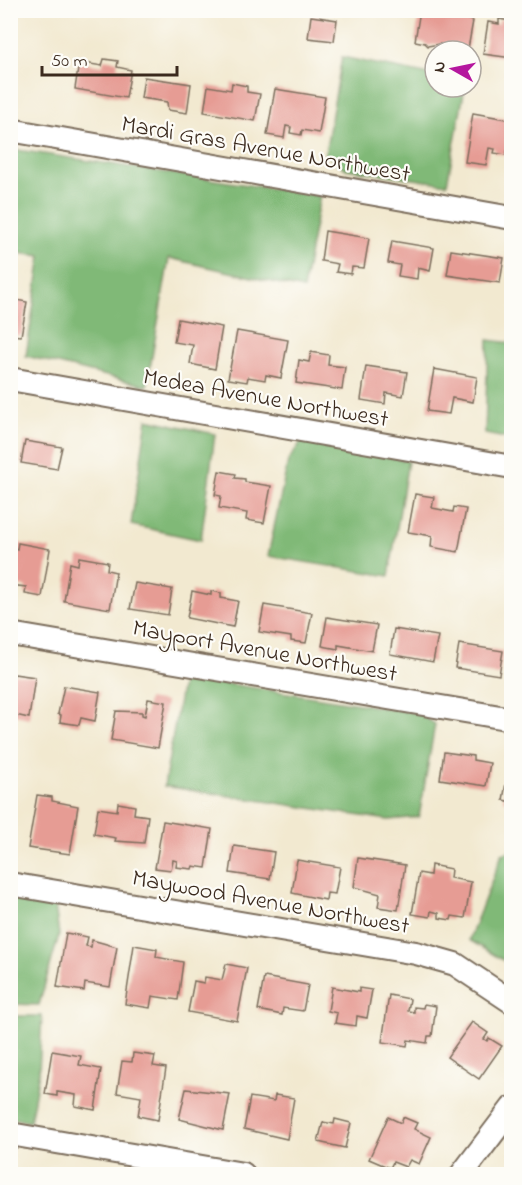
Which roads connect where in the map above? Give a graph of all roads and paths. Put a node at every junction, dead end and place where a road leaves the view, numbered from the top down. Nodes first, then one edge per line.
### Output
1 (10, 130) edge
2 (512, 218) edge
3 (10, 379) edge
4 (512, 467) edge
5 (10, 634) edge
6 (512, 719) edge
7 (10, 884) edge
8 (512, 1002) edge
9 (512, 1108) edge
10 (10, 1134) edge
11 (243, 1174) edge
12 (462, 1174) edge

1 - 2 street, Mardi Gras Avenue Northwest
3 - 4 street, Medea Avenue Northwest
5 - 6 street, Mayport Avenue Northwest
7 - 8 street, Maywood Avenue Northwest
9 - 12 street
10 - 11 street

